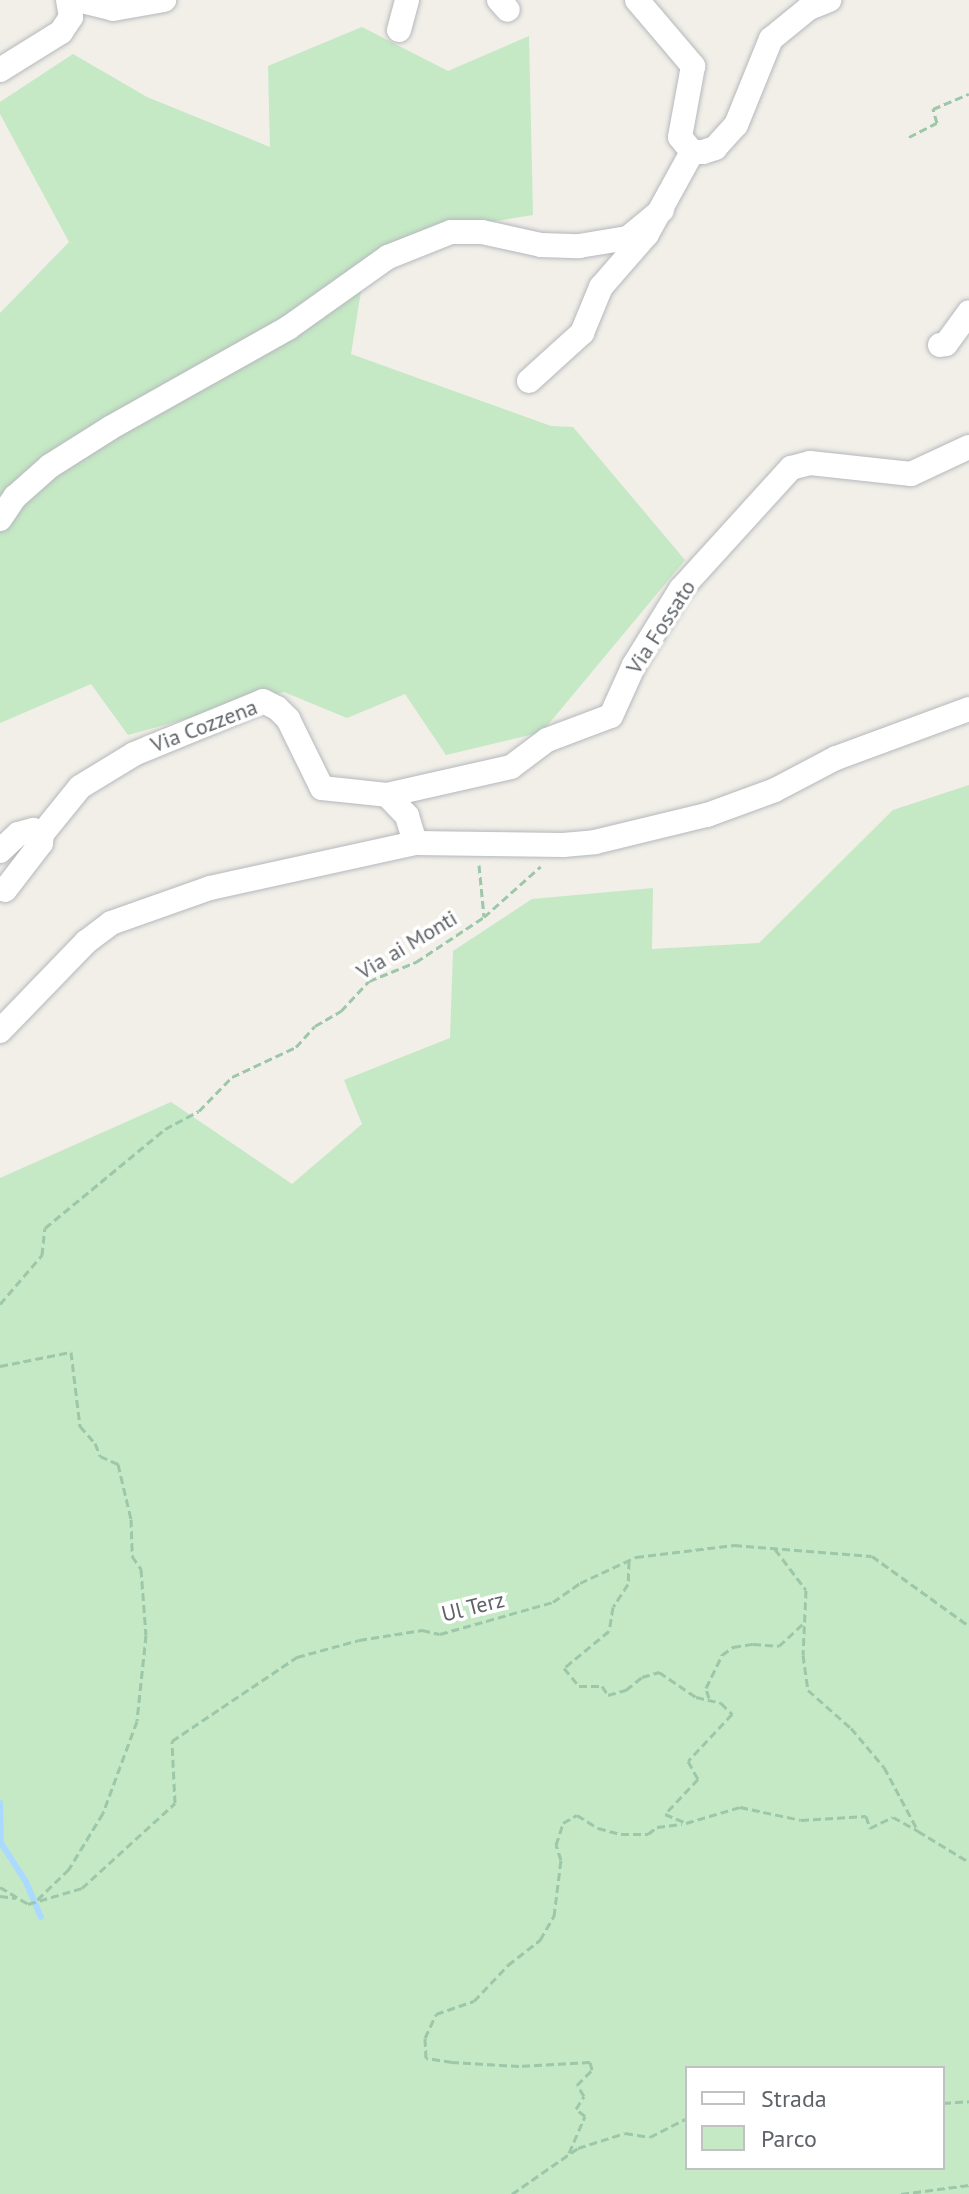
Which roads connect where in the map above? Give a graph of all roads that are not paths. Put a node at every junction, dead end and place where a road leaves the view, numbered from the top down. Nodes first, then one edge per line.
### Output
1 (68, 0) edge
2 (78, 0) edge
3 (164, 0) edge
4 (407, 0) edge
5 (637, 0) edge
6 (829, 0) edge
7 (399, 30) dead end
8 (0, 70) edge
9 (692, 152) junction
10 (662, 210) junction
11 (969, 312) edge
12 (940, 345) dead end
13 (529, 381) dead end
14 (969, 447) edge
15 (0, 519) edge
16 (969, 709) edge
17 (387, 795) junction
18 (42, 834) junction
19 (415, 843) junction
20 (0, 851) edge
21 (5, 890) dead end
22 (0, 1031) edge

1 - 8 street
2 - 3 street
4 - 7 street
5 - 9 street
6 - 9 street
9 - 10 street
10 - 13 street
10 - 15 street
11 - 12 street
14 - 17 street, Via Fossato
16 - 19 street
17 - 18 street, Via Cozzena
17 - 19 street
18 - 20 street
18 - 21 street
19 - 22 street

